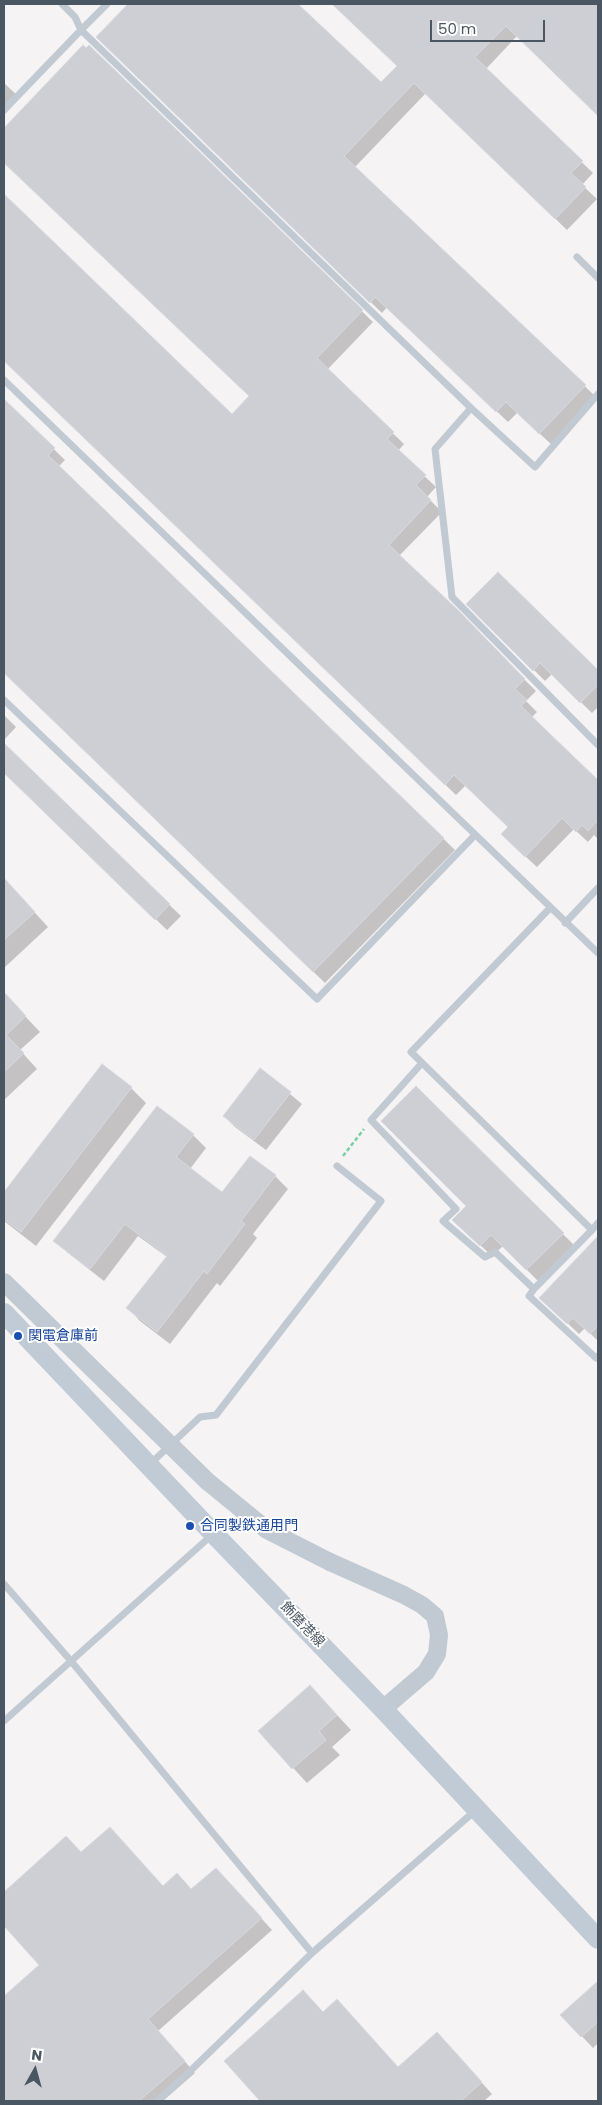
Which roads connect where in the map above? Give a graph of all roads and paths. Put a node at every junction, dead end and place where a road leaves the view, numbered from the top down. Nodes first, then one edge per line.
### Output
1 (62, 4) edge
2 (107, 4) edge
3 (81, 30) junction
4 (4, 110) edge
5 (577, 257) dead end
6 (598, 278) edge
7 (4, 380) edge
8 (598, 394) edge
9 (471, 408) junction
10 (4, 700) edge
11 (598, 745) edge
12 (474, 835) junction
13 (598, 888) edge
14 (550, 908) junction
15 (566, 923) junction
16 (598, 954) edge
17 (422, 1063) junction
18 (371, 1120) junction
19 (338, 1163) joint
20 (598, 1223) edge
21 (592, 1230) junction
22 (4, 1282) edge
23 (534, 1289) junction
24 (4, 1313) edge
25 (598, 1356) edge
26 (149, 1466) junction
27 (213, 1534) junction
28 (4, 1584) edge
29 (71, 1660) junction
30 (383, 1710) junction
31 (4, 1721) edge
32 (476, 1810) junction
33 (598, 1939) edge
34 (312, 1953) junction
35 (157, 2101) edge

1 - 3 lane
2 - 3 lane
3 - 4 lane
3 - 9 lane
5 - 6 lane
7 - 12 lane
8 - 9 lane
9 - 11 lane
10 - 12 lane
12 - 14 lane
13 - 15 lane
14 - 15 lane
14 - 17 lane
15 - 16 lane
17 - 18 lane
17 - 21 lane
18 - 19 path
18 - 23 lane
19 - 26 lane
20 - 21 lane
21 - 23 lane
22 - 30 street, bridge
23 - 25 lane
24 - 26 main road, 飾磨港線
26 - 27 main road, 飾磨港線
27 - 29 lane
27 - 30 main road, 飾磨港線
28 - 29 lane
29 - 31 lane
29 - 34 lane
30 - 32 main road, 飾磨港線
32 - 33 main road, 飾磨港線
32 - 34 lane
34 - 35 lane

